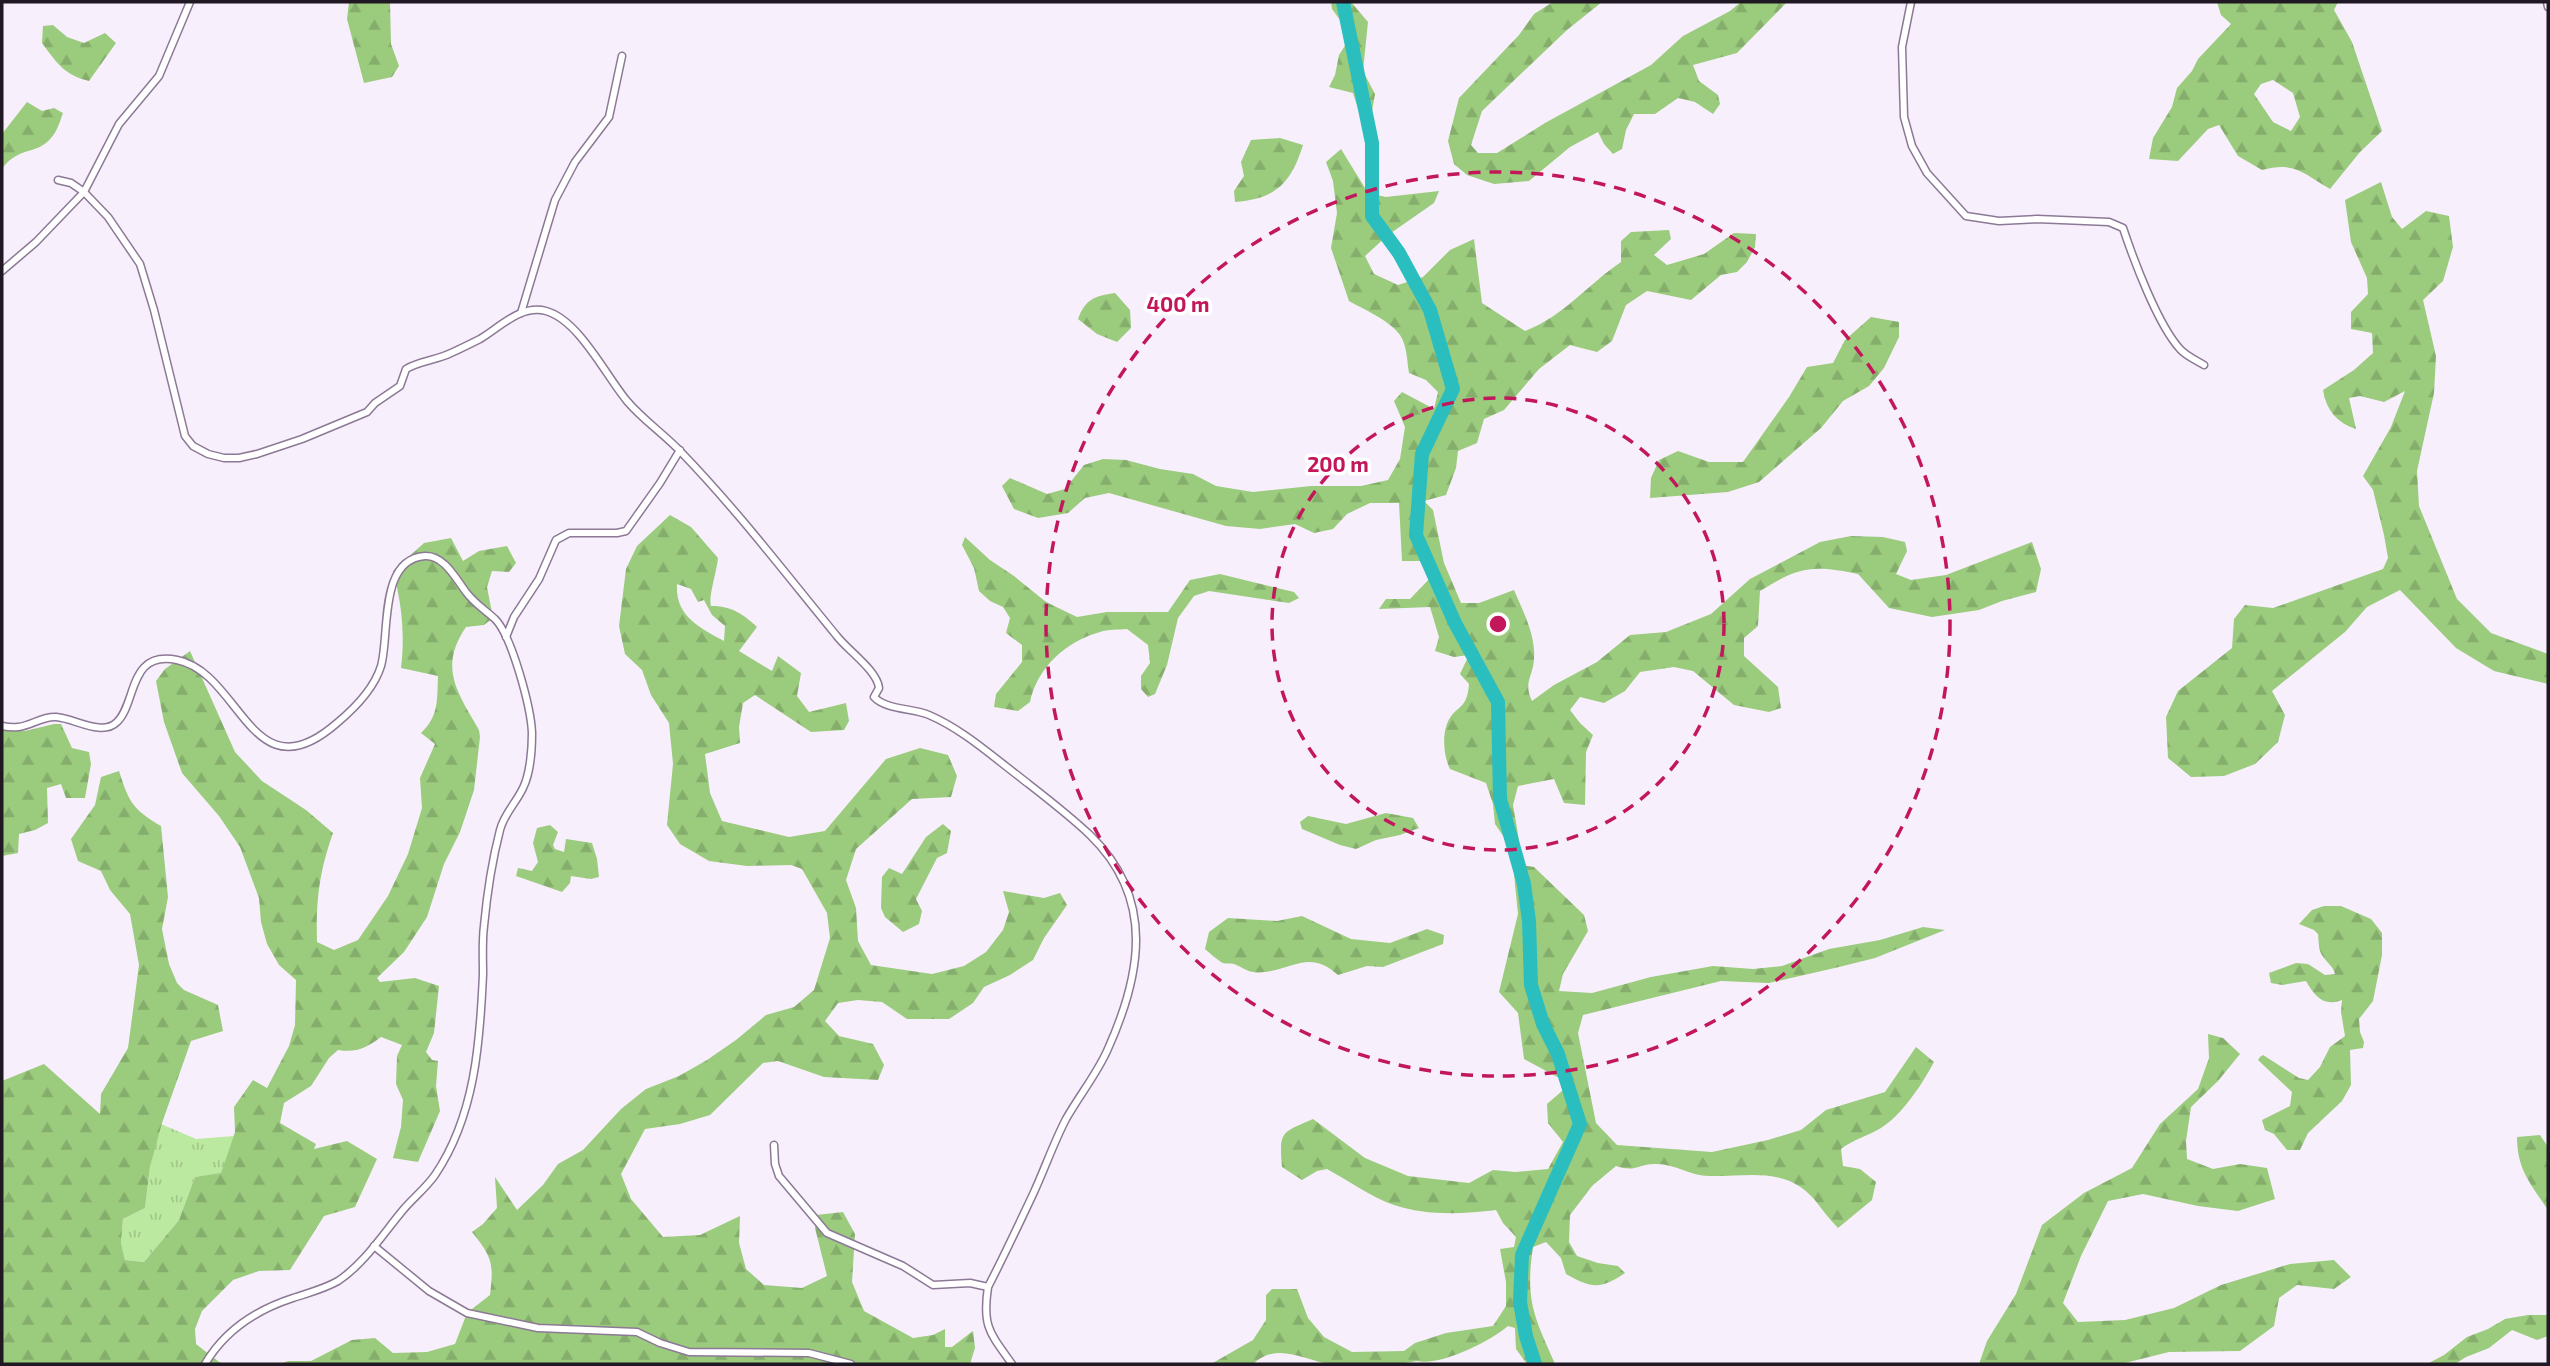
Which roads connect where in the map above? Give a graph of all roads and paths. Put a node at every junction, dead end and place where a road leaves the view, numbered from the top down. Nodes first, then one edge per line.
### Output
1 (190, 2) edge
2 (1911, 2) edge
3 (2547, 2) edge
4 (2548, 7) edge
5 (622, 57) dead end
6 (58, 180) dead end
7 (84, 192) junction
8 (2, 271) edge
9 (521, 313) junction
10 (2204, 365) dead end
11 (680, 450) junction
12 (514, 617) junction
13 (496, 620) junction
14 (506, 637) junction
15 (2, 726) edge
16 (774, 1145) dead end
17 (374, 1246) junction
18 (988, 1287) junction
19 (205, 1364) edge
20 (851, 1364) edge
21 (1012, 1364) edge

1 - 7 street
2 - 10 street
3 - 4 street
5 - 9 street
6 - 7 street
7 - 8 street
7 - 9 street
9 - 11 street
11 - 12 street
11 - 18 street
12 - 13 street
12 - 14 street
13 - 14 street
13 - 15 street
14 - 17 street
16 - 18 street
17 - 19 street
17 - 20 street
18 - 21 street

